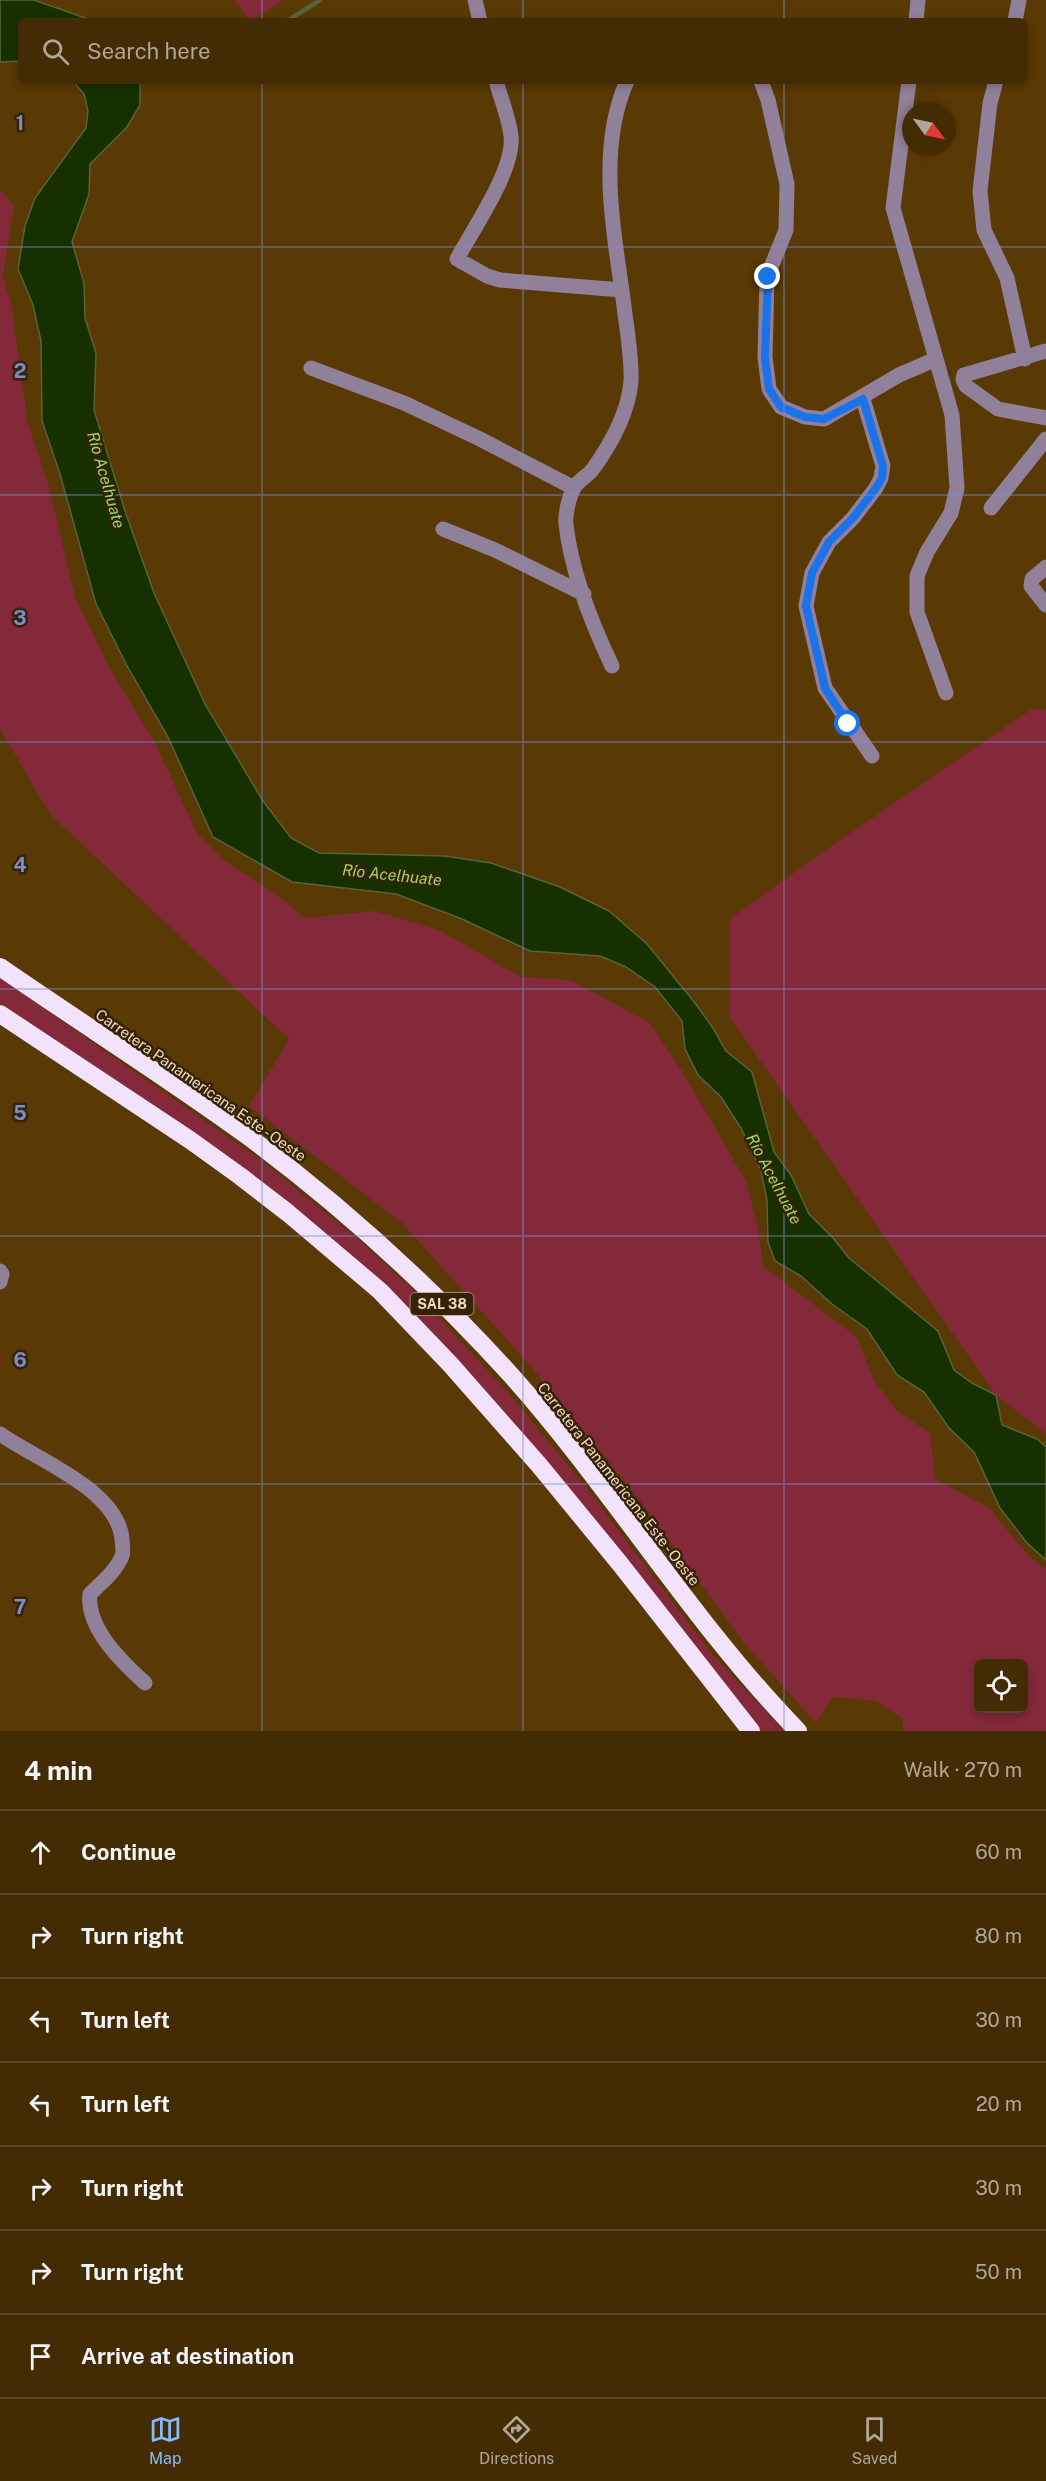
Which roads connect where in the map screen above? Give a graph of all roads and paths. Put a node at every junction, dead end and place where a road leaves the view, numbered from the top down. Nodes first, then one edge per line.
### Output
1 (475, 0) edge
2 (918, 0) edge
3 (1018, 0) edge
4 (479, 18) edge
5 (916, 18) edge
6 (1015, 18) edge
7 (497, 84) edge
8 (626, 84) edge
9 (762, 84) edge
10 (909, 84) edge
11 (995, 84) edge
12 (622, 290) junction
13 (1046, 351) edge
14 (1025, 359) junction
15 (939, 365) junction
16 (311, 368) dead end
17 (963, 380) junction
18 (863, 399) junction
19 (1046, 417) edge
20 (1046, 439) edge
21 (574, 488) junction
22 (991, 508) dead end
23 (443, 530) dead end
24 (1046, 567) edge
25 (584, 594) junction
26 (1046, 605) edge
27 (612, 666) dead end
28 (946, 693) dead end
29 (872, 756) dead end
30 (0, 967) edge
31 (0, 1014) edge
32 (0, 1271) edge
33 (0, 1282) edge
34 (0, 1434) edge
35 (145, 1683) dead end
36 (751, 1731) edge
37 (798, 1731) edge

1 - 4 street
2 - 5 street
3 - 6 street
7 - 12 street
8 - 12 street
9 - 18 street
10 - 15 street
11 - 14 street
12 - 21 street
13 - 14 street
14 - 17 street
15 - 17 street
15 - 18 street
15 - 28 street
16 - 21 street
17 - 19 street
18 - 29 street
20 - 22 street
21 - 25 street
23 - 25 street
24 - 26 street
25 - 27 street
30 - 37 highway, Carretera Panamericana Este - Oeste / SAL 38
31 - 36 highway, SAL 38
32 - 33 street
34 - 35 street

